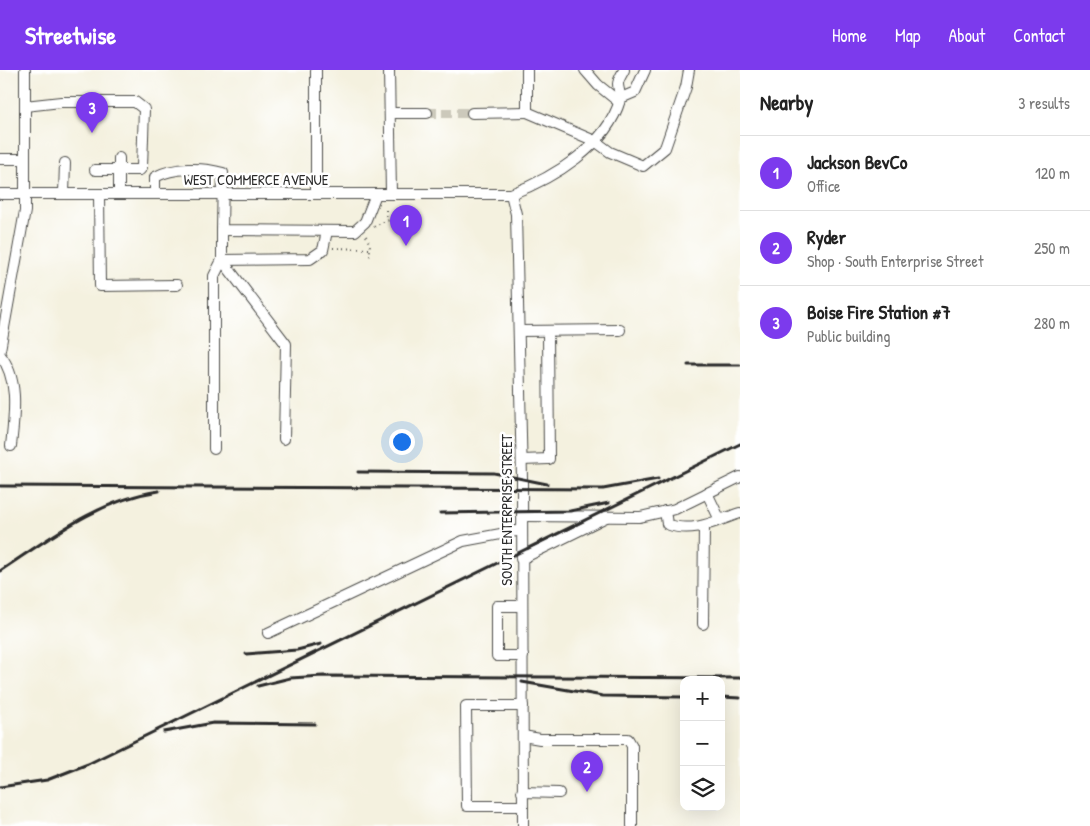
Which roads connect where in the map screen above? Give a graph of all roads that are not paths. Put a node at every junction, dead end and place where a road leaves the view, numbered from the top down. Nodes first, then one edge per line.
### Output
1 (25, 70) edge
2 (316, 70) edge
3 (389, 70) edge
4 (527, 70) edge
5 (585, 70) edge
6 (624, 70) edge
7 (645, 70) edge
8 (689, 70) edge
9 (620, 100) junction
10 (25, 106) junction
11 (528, 112) junction
12 (391, 113) junction
13 (427, 113) tunnel mouth
14 (472, 113) tunnel mouth
15 (595, 141) junction
16 (119, 158) dead end
17 (25, 159) junction
18 (0, 160) edge
19 (65, 163) dead end
20 (95, 170) dead end
21 (119, 170) junction
22 (0, 194) edge
23 (25, 194) junction
24 (64, 194) junction
25 (99, 194) junction
26 (120, 194) junction
27 (155, 194) junction
28 (222, 194) junction
29 (316, 194) junction
30 (376, 194) junction
31 (391, 194) junction
32 (511, 194) junction
33 (222, 230) junction
34 (327, 231) junction
35 (222, 260) junction
36 (177, 285) dead end
37 (620, 330) dead end
38 (519, 331) junction
39 (548, 331) junction
40 (0, 350) edge
41 (0, 355) edge
42 (284, 439) dead end
43 (11, 446) dead end
44 (214, 449) dead end
45 (522, 460) junction
46 (740, 477) edge
47 (707, 493) junction
48 (665, 511) junction
49 (740, 513) edge
50 (522, 516) junction
51 (607, 516) junction
52 (720, 520) junction
53 (704, 526) junction
54 (522, 530) junction
55 (522, 559) junction
56 (522, 606) junction
57 (703, 624) dead end
58 (268, 633) dead end
59 (523, 656) junction
60 (523, 706) junction
61 (523, 736) junction
62 (522, 792) junction
63 (559, 793) dead end
64 (522, 806) junction
65 (523, 826) edge
66 (632, 826) edge

1 - 10 street
2 - 29 street
3 - 12 street
4 - 11 street
5 - 9 street
6 - 9 street
7 - 9 street
8 - 15 street
9 - 15 street
10 - 17 street
10 - 21 street
11 - 14 street
11 - 15 street
12 - 13 street
12 - 31 street
15 - 32 street
16 - 21 street
17 - 18 street
17 - 23 street
19 - 24 street
20 - 21 street
21 - 26 street
22 - 23 street, WEST COMMERCE AVENUE
23 - 24 street, WEST COMMERCE AVENUE
23 - 40 street
24 - 25 street, WEST COMMERCE AVENUE
25 - 26 street, WEST COMMERCE AVENUE
25 - 36 street
26 - 27 street, WEST COMMERCE AVENUE
27 - 28 street, WEST COMMERCE AVENUE
27 - 28 street
28 - 29 street, WEST COMMERCE AVENUE
28 - 33 street
29 - 30 street, WEST COMMERCE AVENUE
30 - 31 street, WEST COMMERCE AVENUE
30 - 34 street
31 - 32 street, WEST COMMERCE AVENUE
32 - 38 street, SOUTH ENTERPRISE STREET
33 - 34 street
33 - 35 street
34 - 35 street
35 - 42 street
35 - 44 street
37 - 39 street
38 - 39 street
38 - 45 street, SOUTH ENTERPRISE STREET
39 - 45 street
41 - 43 street
45 - 50 street, SOUTH ENTERPRISE STREET
46 - 47 street
47 - 48 street
47 - 52 street
48 - 51 street
48 - 53 street
49 - 52 street
50 - 51 street
50 - 54 street, SOUTH ENTERPRISE STREET
51 - 55 street
52 - 53 street
53 - 57 street
54 - 55 street, SOUTH ENTERPRISE STREET
54 - 58 street
55 - 56 street, SOUTH ENTERPRISE STREET
56 - 59 street, SOUTH ENTERPRISE STREET
56 - 59 street
59 - 60 street, SOUTH ENTERPRISE STREET
60 - 61 street, SOUTH ENTERPRISE STREET
60 - 64 street
61 - 62 street, SOUTH ENTERPRISE STREET
61 - 66 street
62 - 63 street
62 - 64 street, SOUTH ENTERPRISE STREET
64 - 65 street, SOUTH ENTERPRISE STREET

